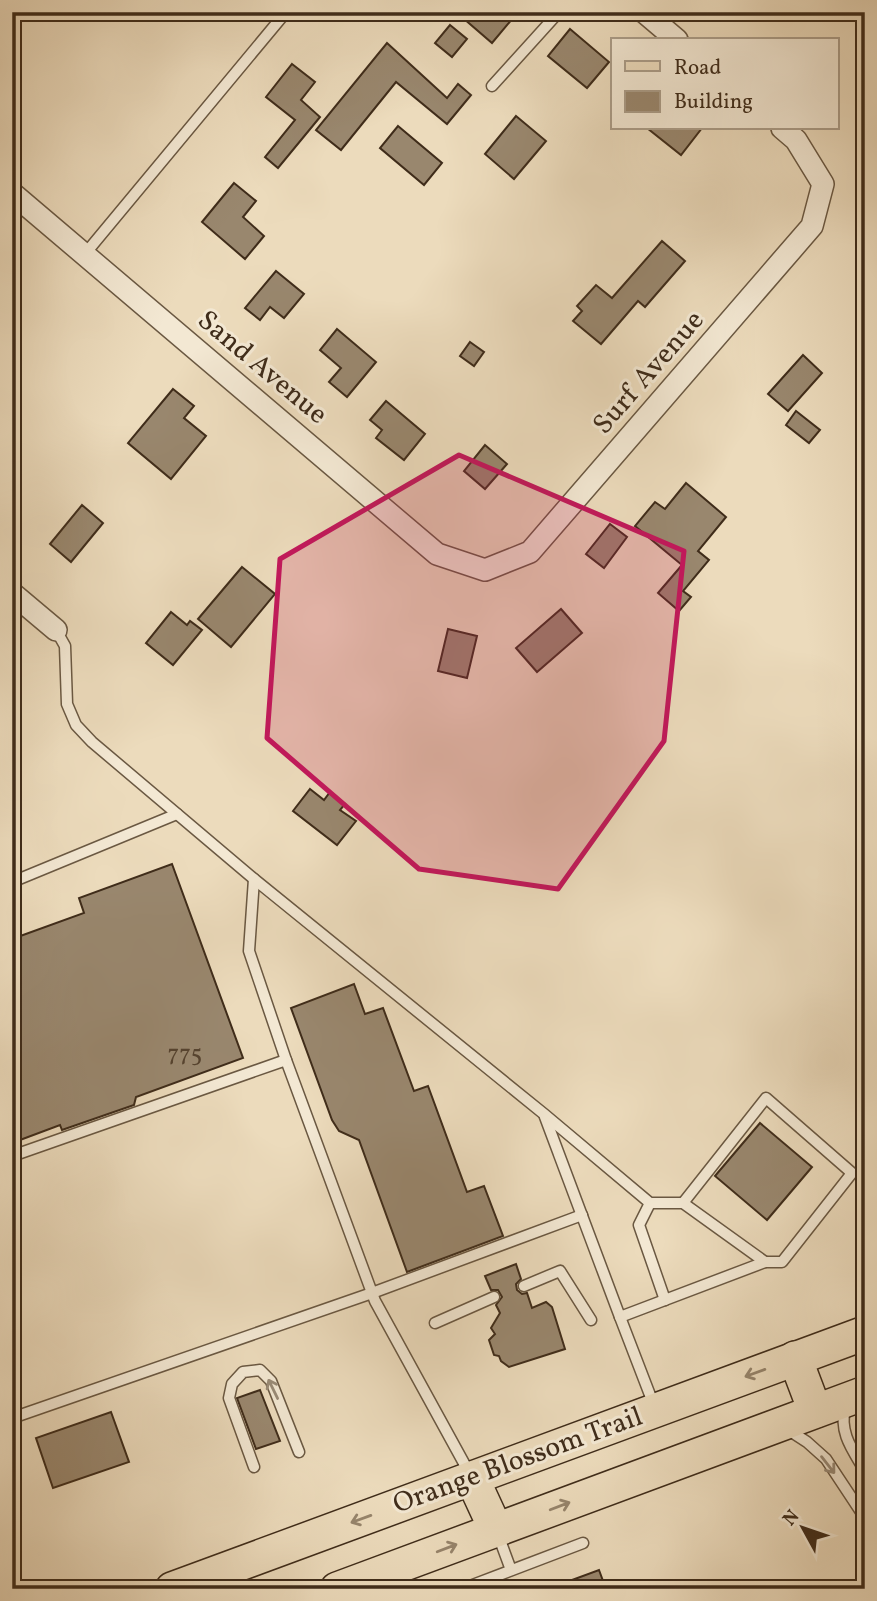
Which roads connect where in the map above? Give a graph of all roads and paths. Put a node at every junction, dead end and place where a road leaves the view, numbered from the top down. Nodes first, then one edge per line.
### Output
1 (286, 12) edge
2 (559, 12) edge
3 (643, 12) edge
4 (675, 38) edge
5 (492, 86) dead end
6 (784, 130) edge
7 (12, 193) edge
8 (85, 254) junction
9 (485, 570) joint
10 (12, 593) edge
11 (56, 630) joint
12 (177, 814) junction
13 (254, 879) junction
14 (12, 882) edge
15 (286, 1060) junction
16 (544, 1114) junction
17 (12, 1156) edge
18 (650, 1203) junction
19 (683, 1203) junction
20 (582, 1215) junction
21 (765, 1262) junction
22 (524, 1286) dead end
23 (372, 1293) junction
24 (494, 1297) dead end
25 (665, 1300) junction
26 (620, 1317) junction
27 (592, 1320) dead end
28 (435, 1323) dead end
29 (865, 1333) edge
30 (795, 1358) junction
31 (856, 1396) edge
32 (656, 1409) junction
33 (815, 1411) junction
34 (12, 1418) edge
35 (779, 1424) junction
36 (299, 1452) dead end
37 (254, 1467) dead end
38 (865, 1471) edge
39 (472, 1478) junction
40 (865, 1518) edge
41 (496, 1530) junction
42 (583, 1543) dead end
43 (511, 1570) junction
44 (470, 1586) dead end
45 (172, 1589) edge
46 (337, 1589) edge

1 - 8 lane
2 - 5 lane
3 - 4 street
6 - 9 street, Surf Avenue
7 - 8 street, Sand Avenue
8 - 9 street, Sand Avenue
10 - 11 street
11 - 12 lane
12 - 13 lane
12 - 14 lane
13 - 15 lane
13 - 16 lane
15 - 17 lane
15 - 23 lane
16 - 18 lane
16 - 20 lane
18 - 19 lane
18 - 25 lane
19 - 21 lane
19 - 21 lane
20 - 23 lane
20 - 26 lane
21 - 25 lane
22 - 27 lane
23 - 34 lane
23 - 39 lane
24 - 28 lane
25 - 26 lane
26 - 32 lane
29 - 30 main road, Orange Blossom Trail
30 -> 32 main road, Orange Blossom Trail
30 - 33 main road
31 - 33 main road, Orange Blossom Trail
31 - 38 lane
32 - 39 main road, Orange Blossom Trail
33 - 35 main road, Orange Blossom Trail
35 -> 40 lane
41 -> 35 main road, Orange Blossom Trail
36 -> 37 lane
39 - 41 main road
39 -> 45 main road, Orange Blossom Trail
41 - 43 lane
46 -> 41 main road, Orange Blossom Trail
42 - 43 lane
43 - 44 lane

